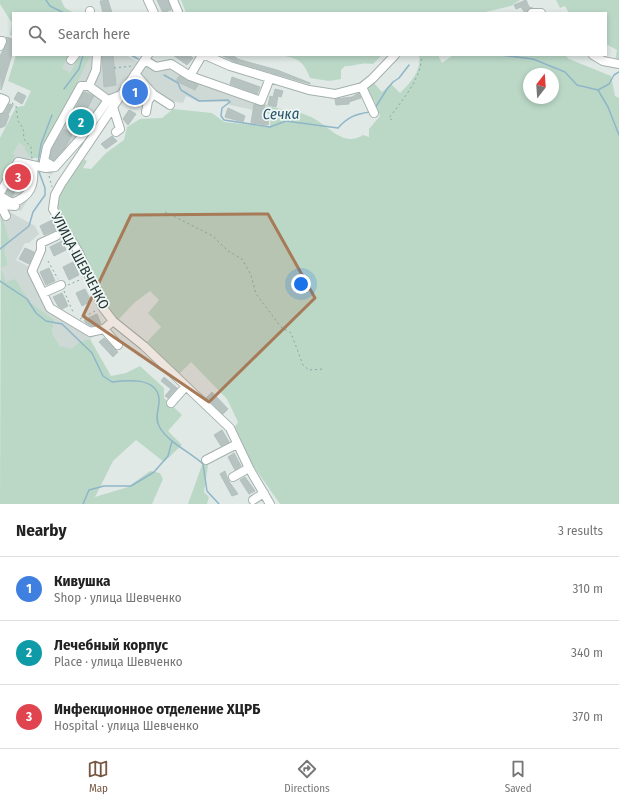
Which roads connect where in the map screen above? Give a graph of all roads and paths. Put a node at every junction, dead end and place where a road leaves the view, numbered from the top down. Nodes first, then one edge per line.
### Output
1 (148, 0) edge
2 (173, 0) edge
3 (154, 12) edge
4 (178, 12) edge
5 (0, 41) edge
6 (0, 46) edge
7 (97, 56) edge
8 (201, 56) edge
9 (207, 56) edge
10 (394, 56) edge
11 (421, 56) edge
12 (595, 56) edge
13 (146, 57) edge
14 (618, 66) edge
15 (114, 68) dead end
16 (136, 70) junction
17 (190, 76) junction
18 (270, 78) junction
19 (89, 86) junction
20 (362, 87) junction
21 (153, 94) junction
22 (121, 95) junction
23 (0, 98) edge
24 (108, 100) junction
25 (12, 103) dead end
26 (170, 105) dead end
27 (113, 108) junction
28 (0, 109) edge
29 (372, 110) dead end
30 (146, 112) dead end
31 (392, 120) dead end
32 (116, 132) dead end
33 (32, 161) junction
34 (55, 167) junction
35 (49, 176) dead end
36 (0, 194) edge
37 (55, 195) junction
38 (26, 196) junction
39 (1, 206) edge
40 (165, 212) dead end
41 (6, 216) dead end
42 (56, 236) dead end
43 (81, 279) dead end
44 (62, 286) joint
45 (43, 294) junction
46 (103, 308) junction
47 (80, 319) dead end
48 (113, 321) junction
49 (104, 330) junction
50 (118, 345) dead end
51 (323, 369) dead end
52 (186, 386) junction
53 (171, 404) dead end
54 (237, 444) junction
55 (206, 460) dead end
56 (249, 468) junction
57 (233, 477) dead end
58 (264, 493) junction
59 (253, 500) dead end
60 (270, 504) edge

1 - 3 street
2 - 4 street
5 - 6 street
7 - 19 street
8 - 17 street
9 - 18 street
10 - 20 street
11 - 31 path
12 - 14 street
13 - 16 street, УЛИЦА ШЕВЧЕНКО
13 - 17 street
15 - 16 path
16 - 21 street
16 - 22 street, УЛИЦА ШЕВЧЕНКО
17 - 18 street
18 - 20 street
19 - 24 street
19 - 34 street
20 - 29 street
21 - 26 street
21 - 30 street
22 - 24 street
22 - 27 street, УЛИЦА ШЕВЧЕНКО
23 - 28 street
24 - 34 street
25 - 33 path
27 - 32 street
27 - 37 street, УЛИЦА ШЕВЧЕНКО
33 - 34 street
33 - 36 street
33 - 38 street
35 - 37 path
36 - 38 street
37 - 46 street, УЛИЦА ШЕВЧЕНКО
38 - 39 street
39 - 41 street
40 - 51 path
42 - 45 street
43 - 44 path
44 - 45 street
45 - 49 street
46 - 47 path
46 - 48 street, УЛИЦА ШЕВЧЕНКО
48 - 49 street
48 - 52 street, УЛИЦА ШЕВЧЕНКО
49 - 50 street
52 - 53 street
52 - 54 street, УЛИЦА ШЕВЧЕНКО
54 - 55 street
54 - 56 street, УЛИЦА ШЕВЧЕНКО
56 - 57 street
56 - 58 street, УЛИЦА ШЕВЧЕНКО
58 - 59 street
58 - 60 street, УЛИЦА ШЕВЧЕНКО

